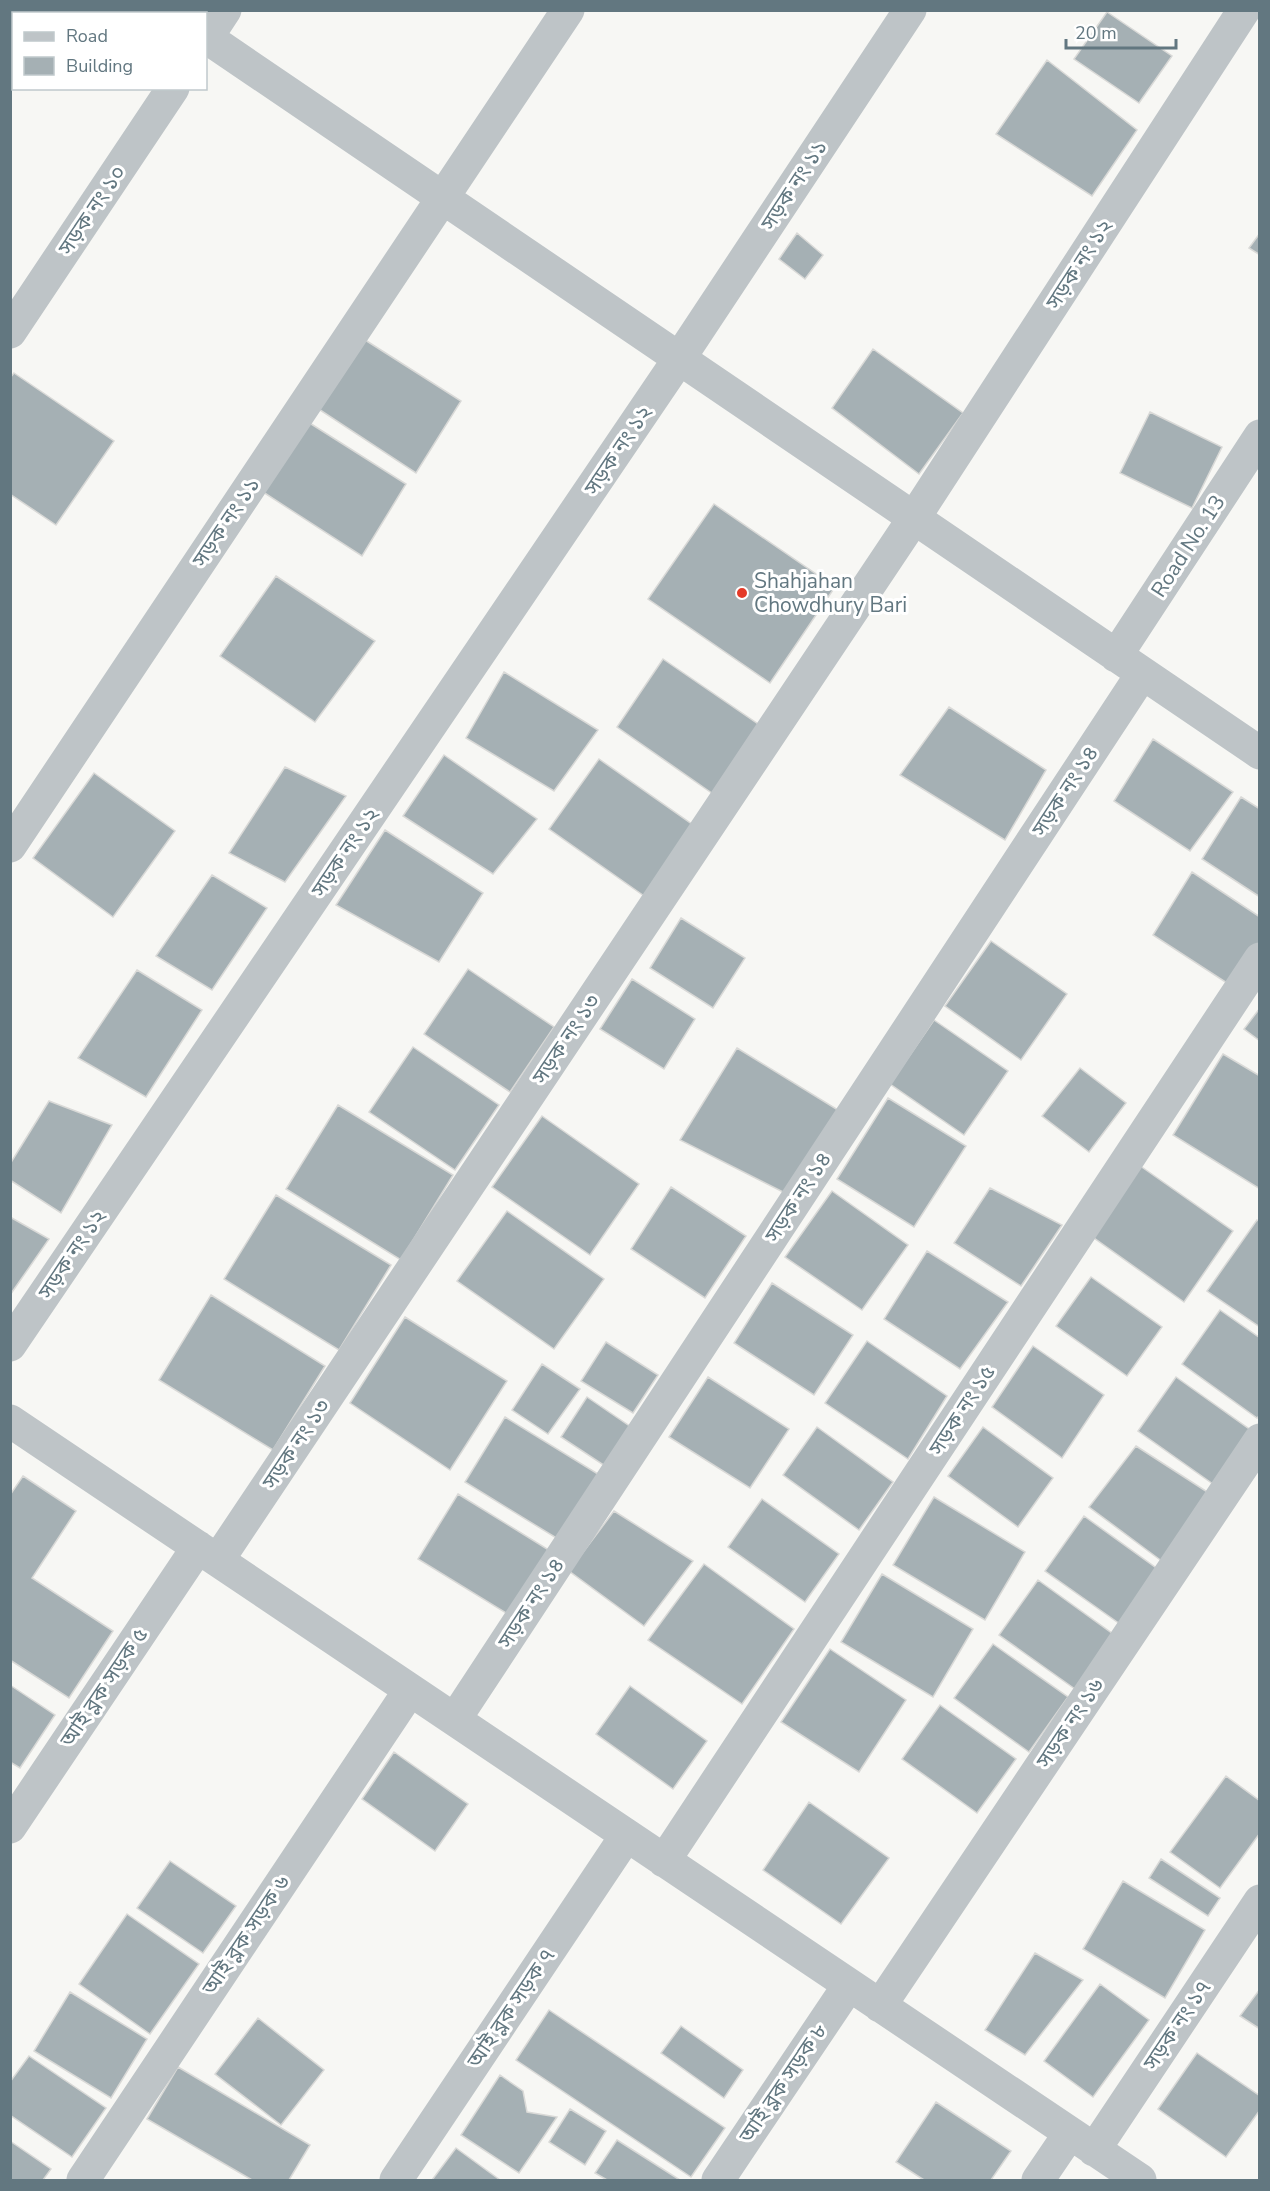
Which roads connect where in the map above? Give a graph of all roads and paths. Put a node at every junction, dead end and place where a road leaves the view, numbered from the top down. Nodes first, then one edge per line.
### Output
1 (225, 10) edge
2 (568, 10) edge
3 (910, 10) edge
4 (1245, 10) edge
5 (207, 37) edge
6 (207, 39) edge
7 (171, 90) edge
8 (442, 198) junction
9 (10, 332) edge
10 (679, 359) junction
11 (1260, 436) edge
12 (914, 518) junction
13 (1129, 665) junction
14 (1260, 753) edge
15 (10, 846) edge
16 (1260, 959) edge
17 (10, 1345) edge
18 (12, 1427) edge
19 (1260, 1440) edge
20 (208, 1554) junction
21 (410, 1690) junction
22 (454, 1719) junction
23 (10, 1827) edge
24 (626, 1836) junction
25 (664, 1861) junction
26 (1260, 1901) edge
27 (849, 1985) junction
28 (880, 2006) junction
29 (1082, 2142) junction
30 (83, 2181) edge
31 (396, 2181) edge
32 (717, 2181) edge
33 (1038, 2181) edge
34 (1140, 2181) edge

1 - 5 street
2 - 8 street
3 - 10 street, সড়ক নং ১১
4 - 12 street, সড়ক নং ১২
6 - 8 street
7 - 9 street, সড়ক নং ১০
8 - 10 street
8 - 15 street, সড়ক নং ১১
10 - 12 street
10 - 17 street, সড়ক নং ১২
11 - 13 street, Road No. 13
12 - 13 street
12 - 20 street, সড়ক নং ১৩
13 - 14 street
13 - 22 street, সড়ক নং ১৪
16 - 25 street, সড়ক নং ১৫
18 - 20 street
19 - 28 street, সড়ক নং ১৬
20 - 21 street
20 - 23 street, আই ব্লক সড়ক ৫
21 - 22 street
21 - 30 street, আই ব্লক সড়ক ৬
22 - 24 street
24 - 25 street
24 - 31 street, আই ব্লক সড়ক ৭
25 - 27 street
26 - 29 street, সড়ক নং ১৭
27 - 28 street
27 - 32 street, আই ব্লক সড়ক ৮
28 - 29 street
29 - 33 street, সড়ক নং ১৭
29 - 34 street

